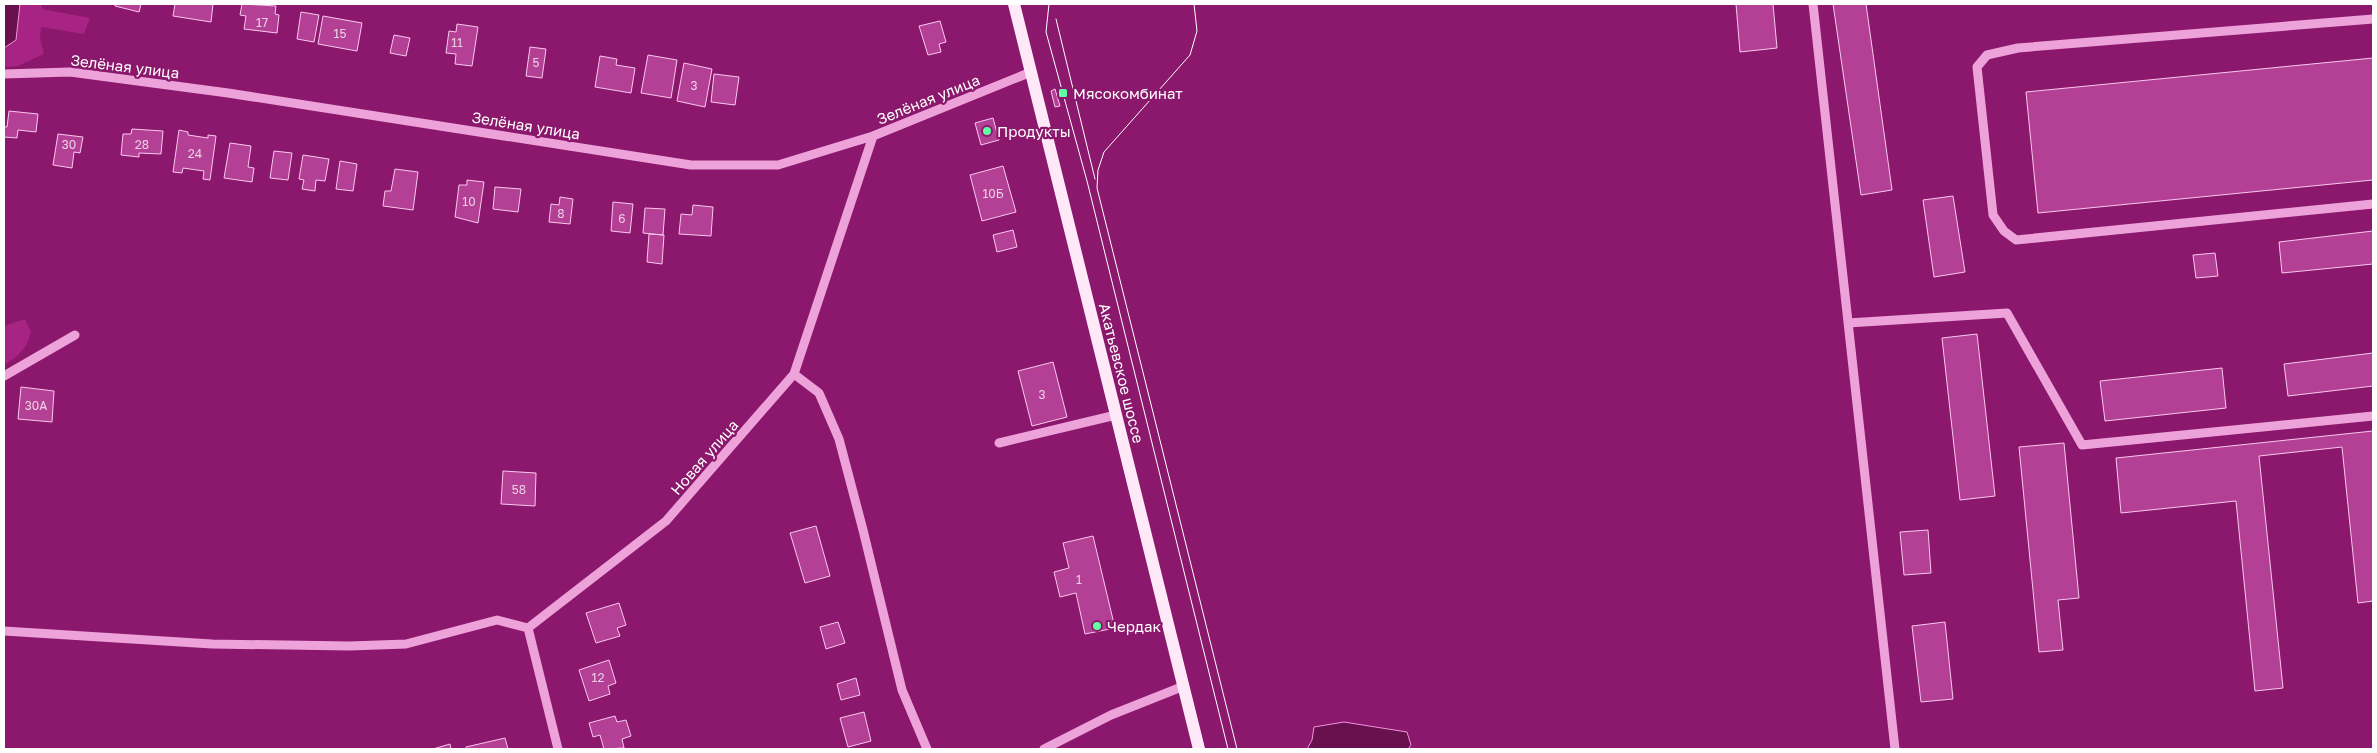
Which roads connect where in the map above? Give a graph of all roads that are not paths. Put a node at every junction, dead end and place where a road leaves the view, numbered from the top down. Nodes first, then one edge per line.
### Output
1 (1014, 4) edge
2 (1813, 4) edge
3 (2373, 19) edge
4 (1030, 72) junction
5 (4, 74) edge
6 (873, 136) junction
7 (2373, 204) edge
8 (1848, 323) junction
9 (75, 335) dead end
10 (794, 374) junction
11 (4, 376) edge
12 (1116, 416) junction
13 (2373, 416) edge
14 (999, 443) dead end
15 (528, 628) junction
16 (4, 631) edge
17 (1184, 686) junction
18 (558, 749) edge
19 (927, 749) edge
20 (1044, 749) edge
21 (1199, 749) edge
22 (1895, 749) edge

1 - 4 main road, Акатьевское шоссе
2 - 8 street
3 - 7 street
4 - 6 street, Зелёная улица
4 - 12 main road, Акатьевское шоссе
5 - 6 street, Зелёная улица
6 - 10 street, Новая улица
8 - 13 street
8 - 22 street
9 - 11 street
10 - 15 street, Новая улица
10 - 19 street
12 - 14 street
12 - 17 main road, Акатьевское шоссе
15 - 16 street
15 - 18 street
17 - 20 street
17 - 21 main road, Акатьевское шоссе

